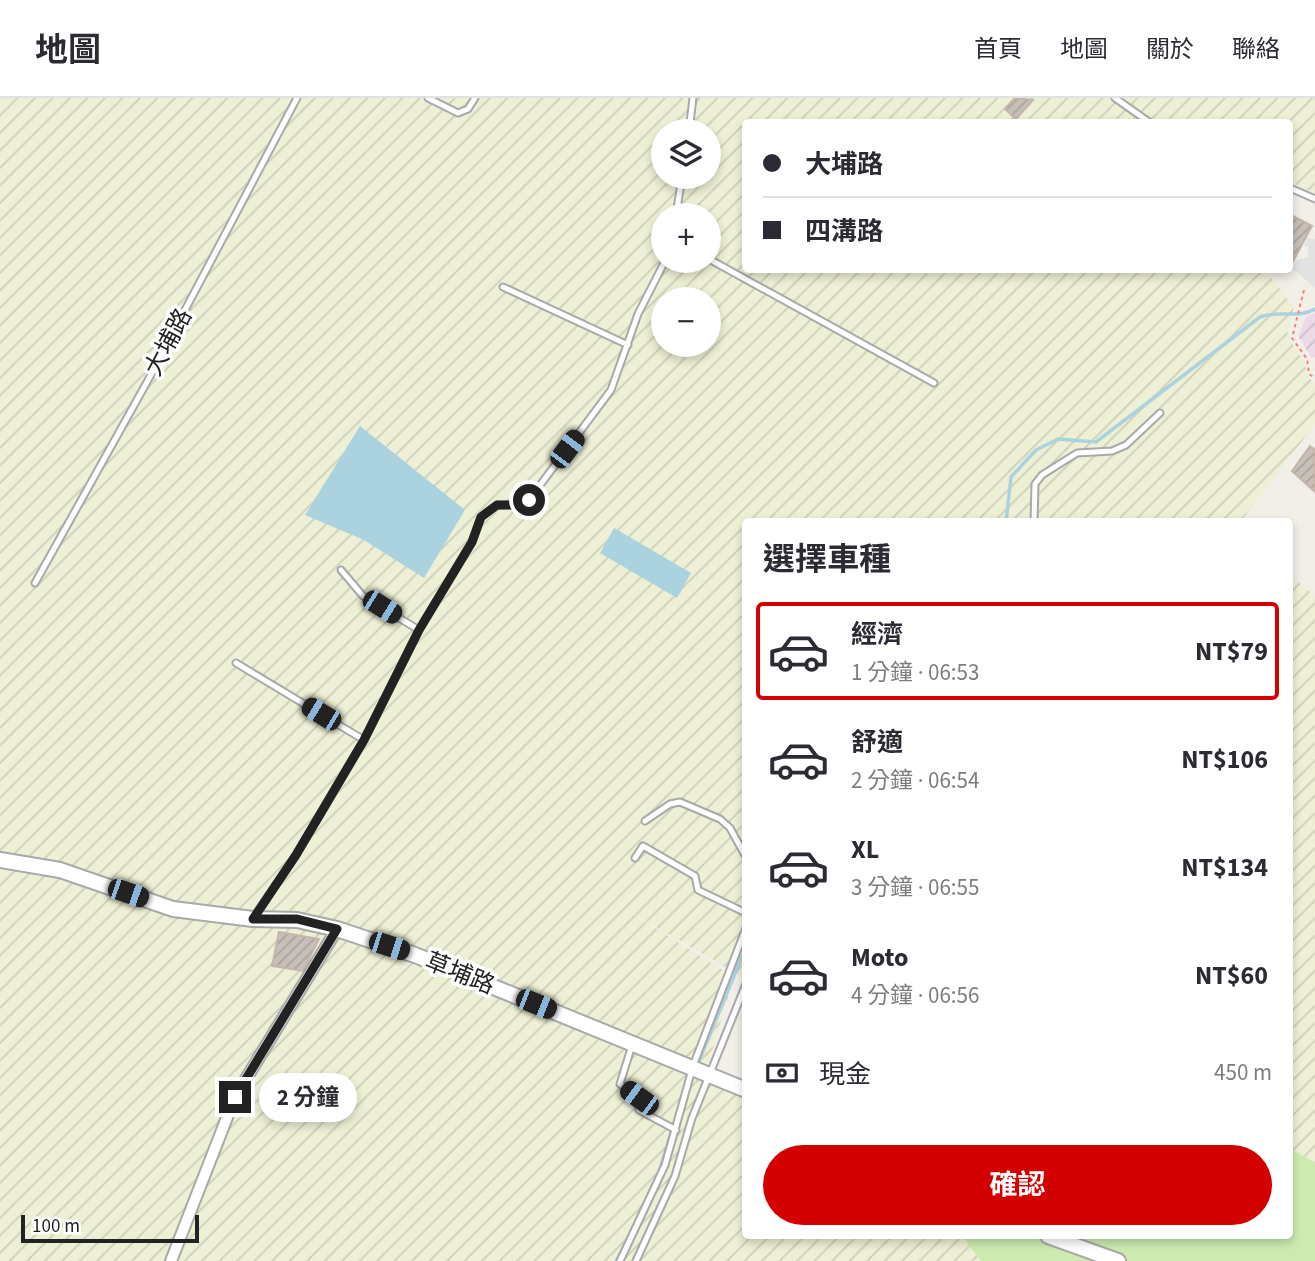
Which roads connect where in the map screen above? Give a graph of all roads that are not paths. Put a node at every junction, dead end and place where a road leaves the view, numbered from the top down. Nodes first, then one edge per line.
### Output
1 (297, 98) edge
2 (428, 98) edge
3 (475, 98) edge
4 (693, 98) edge
5 (1115, 98) edge
6 (690, 119) edge
7 (1145, 119) edge
8 (1293, 189) edge
9 (1315, 199) edge
10 (721, 266) edge
11 (658, 273) edge
12 (503, 287) dead end
13 (628, 345) junction
14 (934, 383) dead end
15 (1160, 413) dead end
16 (1034, 518) edge
17 (341, 570) dead end
18 (35, 583) dead end
19 (419, 630) junction
20 (236, 663) dead end
21 (364, 740) junction
22 (645, 821) dead end
23 (742, 850) edge
24 (635, 858) dead end
25 (0, 860) edge
26 (742, 911) edge
27 (253, 919) junction
28 (337, 929) junction
29 (742, 938) edge
30 (742, 994) edge
31 (633, 1043) junction
32 (692, 1066) junction
33 (711, 1074) junction
34 (742, 1088) edge
35 (676, 1130) junction
36 (1056, 1239) edge
37 (171, 1261) edge
38 (620, 1261) edge
39 (636, 1261) edge
40 (1118, 1261) edge

1 - 18 lane, 大埔路
2 - 3 lane
4 - 6 lane
5 - 7 lane
8 - 9 lane
10 - 14 lane
11 - 13 lane
12 - 13 lane
13 - 19 lane
15 - 16 lane
17 - 19 lane
19 - 21 lane
20 - 21 lane
21 - 27 lane
22 - 23 lane
24 - 26 lane
25 - 27 street, 草埔路
27 - 28 street, 草埔路
28 - 31 street, 草埔路
28 - 37 street
29 - 32 lane
30 - 33 lane
31 - 32 street, 草埔路
31 - 35 lane
32 - 33 street, 草埔路
32 - 35 lane
33 - 34 street, 草埔路
33 - 39 lane
35 - 38 lane
36 - 40 street

